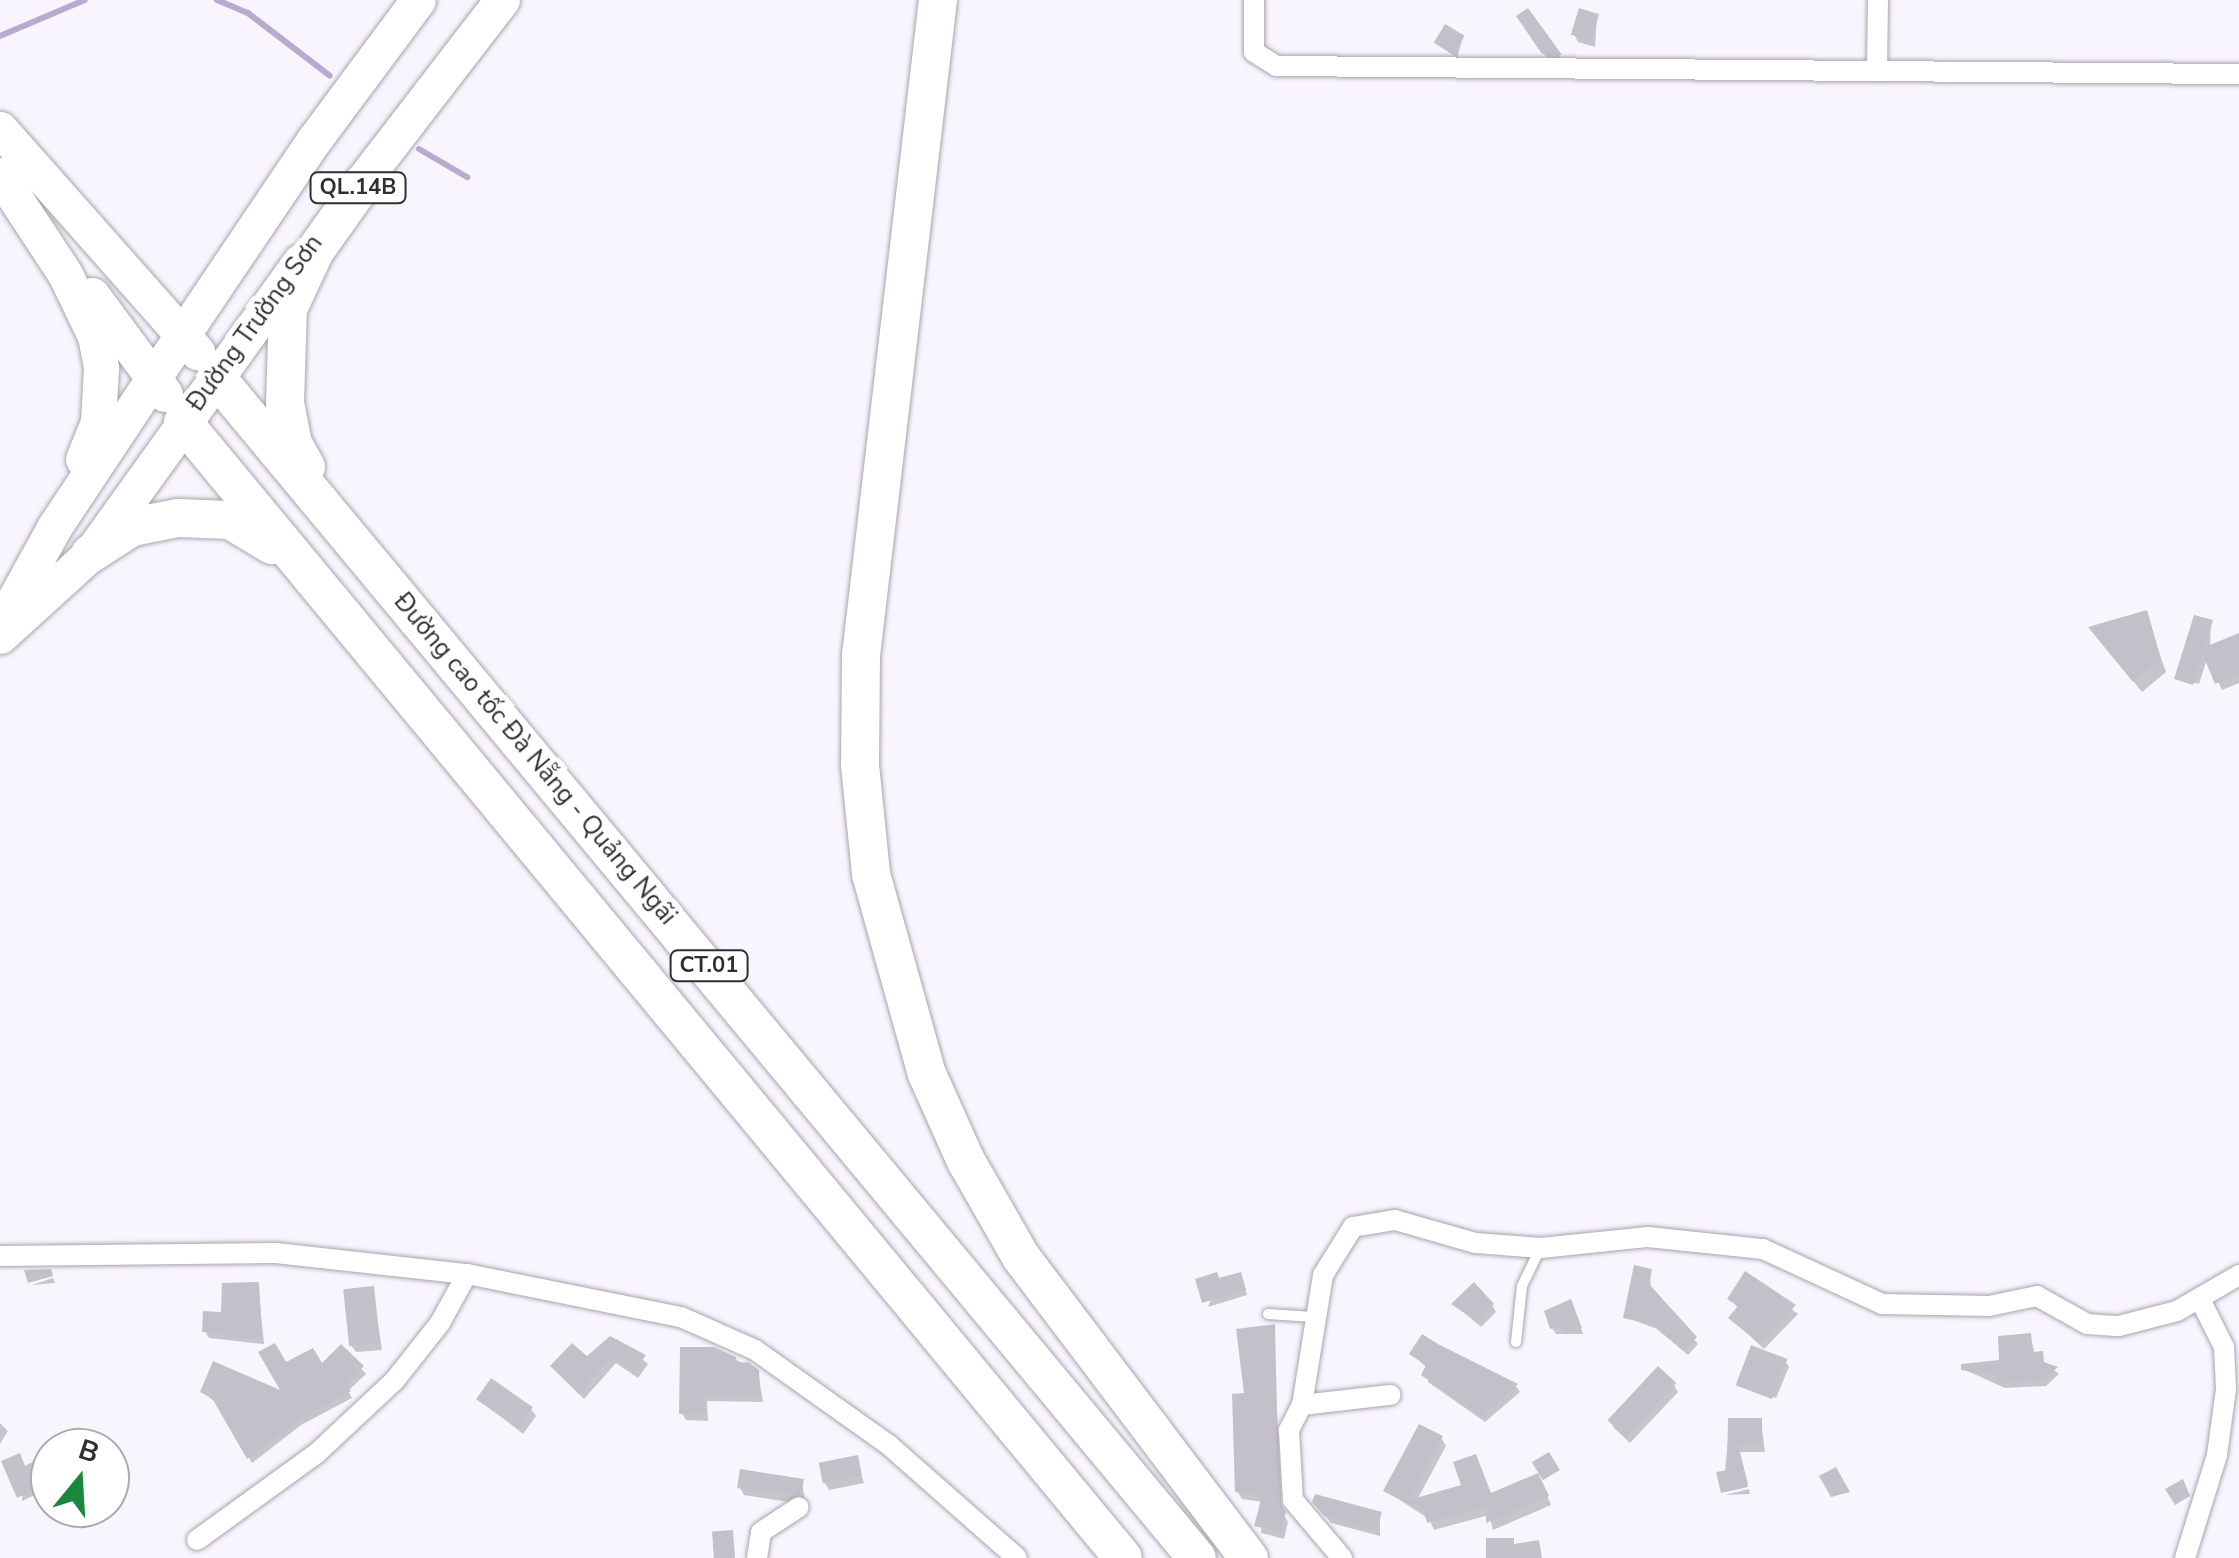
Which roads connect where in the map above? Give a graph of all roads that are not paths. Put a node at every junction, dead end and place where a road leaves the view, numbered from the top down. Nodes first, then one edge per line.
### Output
1 (418, 0) edge
2 (502, 0) edge
3 (938, 0) edge
4 (1254, 0) edge
5 (1878, 0) edge
6 (1878, 71) junction
7 (2239, 74) edge
8 (0, 129) edge
9 (0, 175) edge
10 (364, 182) junction
11 (183, 334) junction
12 (154, 377) junction
13 (216, 377) junction
14 (183, 422) junction
15 (55, 526) junction
16 (90, 554) junction
17 (404, 602) junction
18 (0, 625) edge
19 (0, 636) edge
20 (362, 637) junction
21 (1540, 1248) junction
22 (0, 1256) edge
23 (467, 1274) junction
24 (2239, 1275) edge
25 (2201, 1301) junction
26 (1268, 1314) dead end
27 (1312, 1317) junction
28 (1516, 1342) dead end
29 (1390, 1395) dead end
30 (1302, 1405) junction
31 (799, 1507) dead end
32 (198, 1540) dead end
33 (758, 1558) edge
34 (1017, 1558) edge
35 (1122, 1558) edge
36 (1198, 1558) edge
37 (1249, 1558) edge
38 (1342, 1558) edge
39 (2185, 1558) edge

1 - 11 highway, Đường Trường Sơn / QL.14B
2 - 10 highway, Đường Trường Sơn / QL.14B
3 - 37 highway
4 - 6 street
5 - 6 street
6 - 7 street
8 - 11 highway
9 - 12 highway
9 - 15 highway
10 - 13 highway, Đường Trường Sơn / QL.14B
10 - 17 highway
11 - 12 highway, Đường Trường Sơn / QL.14B
11 - 13 highway
12 - 14 highway
12 - 15 highway, Đường Trường Sơn / QL.14B
13 - 14 highway, Đường Trường Sơn / QL.14B
13 - 17 highway, Đường cao tốc Đà Nẵng - Quảng Ngãi / CT.01
14 - 16 highway, Đường Trường Sơn / QL.14B
14 - 20 highway, CT.01
15 - 18 highway, Đường Trường Sơn / QL.14B
16 - 19 highway, Đường Trường Sơn / QL.14B
16 - 20 highway
17 - 36 highway, Đường cao tốc Đà Nẵng - Quảng Ngãi / CT.01
20 - 35 highway, CT.01
21 - 25 street
21 - 27 street
21 - 28 lane
22 - 23 street
23 - 32 street
23 - 34 street
24 - 25 street
25 - 39 street
26 - 27 lane
27 - 30 street
29 - 30 street
30 - 38 street
31 - 33 street

